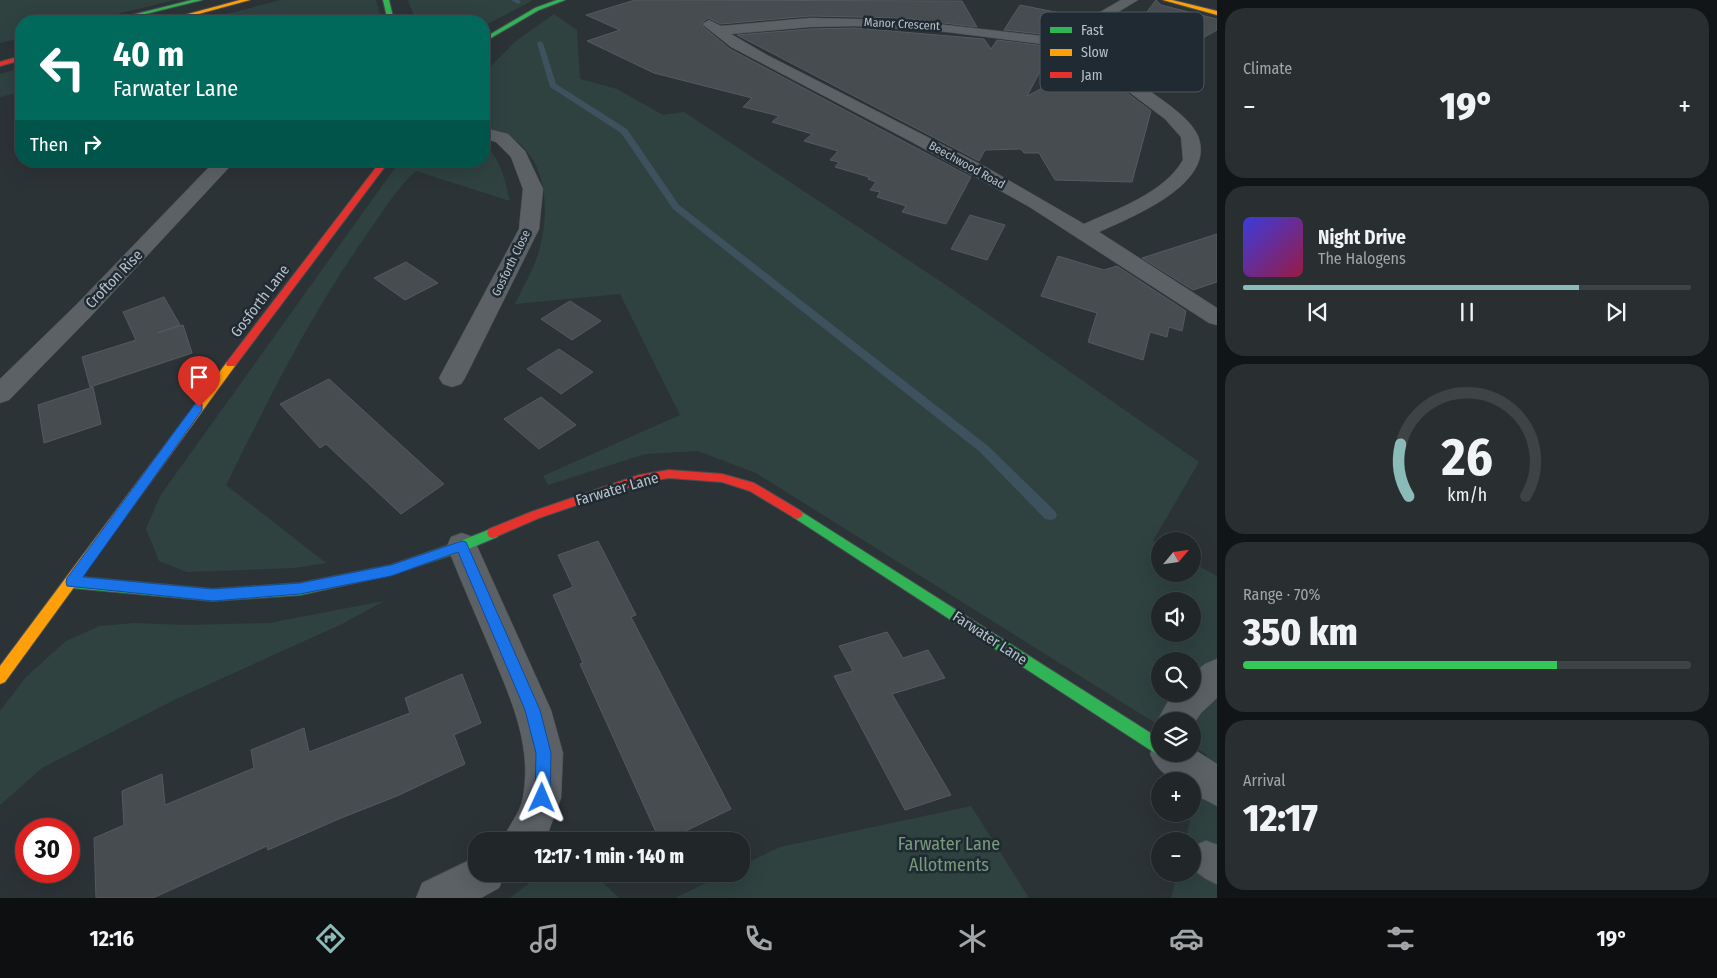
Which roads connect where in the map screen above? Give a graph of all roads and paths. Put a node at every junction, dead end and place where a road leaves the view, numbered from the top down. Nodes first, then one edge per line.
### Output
1 (199, 0) edge
2 (247, 0) edge
3 (386, 0) edge
4 (562, 0) edge
5 (1131, 0) edge
6 (1166, 0) edge
7 (1103, 12) edge
8 (1217, 13) edge
9 (135, 15) edge
10 (188, 15) edge
11 (390, 15) edge
12 (714, 27) joint
13 (490, 36) edge
14 (1040, 39) edge
15 (15, 60) edge
16 (0, 64) edge
17 (1139, 92) edge
18 (490, 135) edge
19 (220, 167) edge
20 (380, 167) edge
21 (1083, 232) junction
22 (1217, 318) edge
23 (452, 378) dead end
24 (6, 383) edge
25 (462, 546) junction
26 (72, 582) junction
27 (1217, 675) edge
28 (0, 676) edge
29 (1182, 712) edge
30 (1151, 735) edge
31 (1187, 762) edge
32 (1217, 786) edge
33 (529, 832) edge
34 (469, 882) edge
35 (437, 898) edge

1 - 9 main road
2 - 10 main road
3 - 11 main road
4 - 13 main road
5 - 7 street
6 - 8 main road
12 - 14 street, Manor Crescent
12 - 21 street, Beechwood Road
15 - 16 main road
17 - 21 street
18 - 23 street, Gosforth Close
19 - 24 street, Crofton Rise
20 - 26 main road, Gosforth Lane
21 - 22 street, Beechwood Road
25 - 26 main road, Farwater Lane
25 - 30 main road, Farwater Lane
25 - 33 street
26 - 28 main road, Gosforth Lane
27 - 29 street
31 - 32 street, Farwater Lane
34 - 35 street

